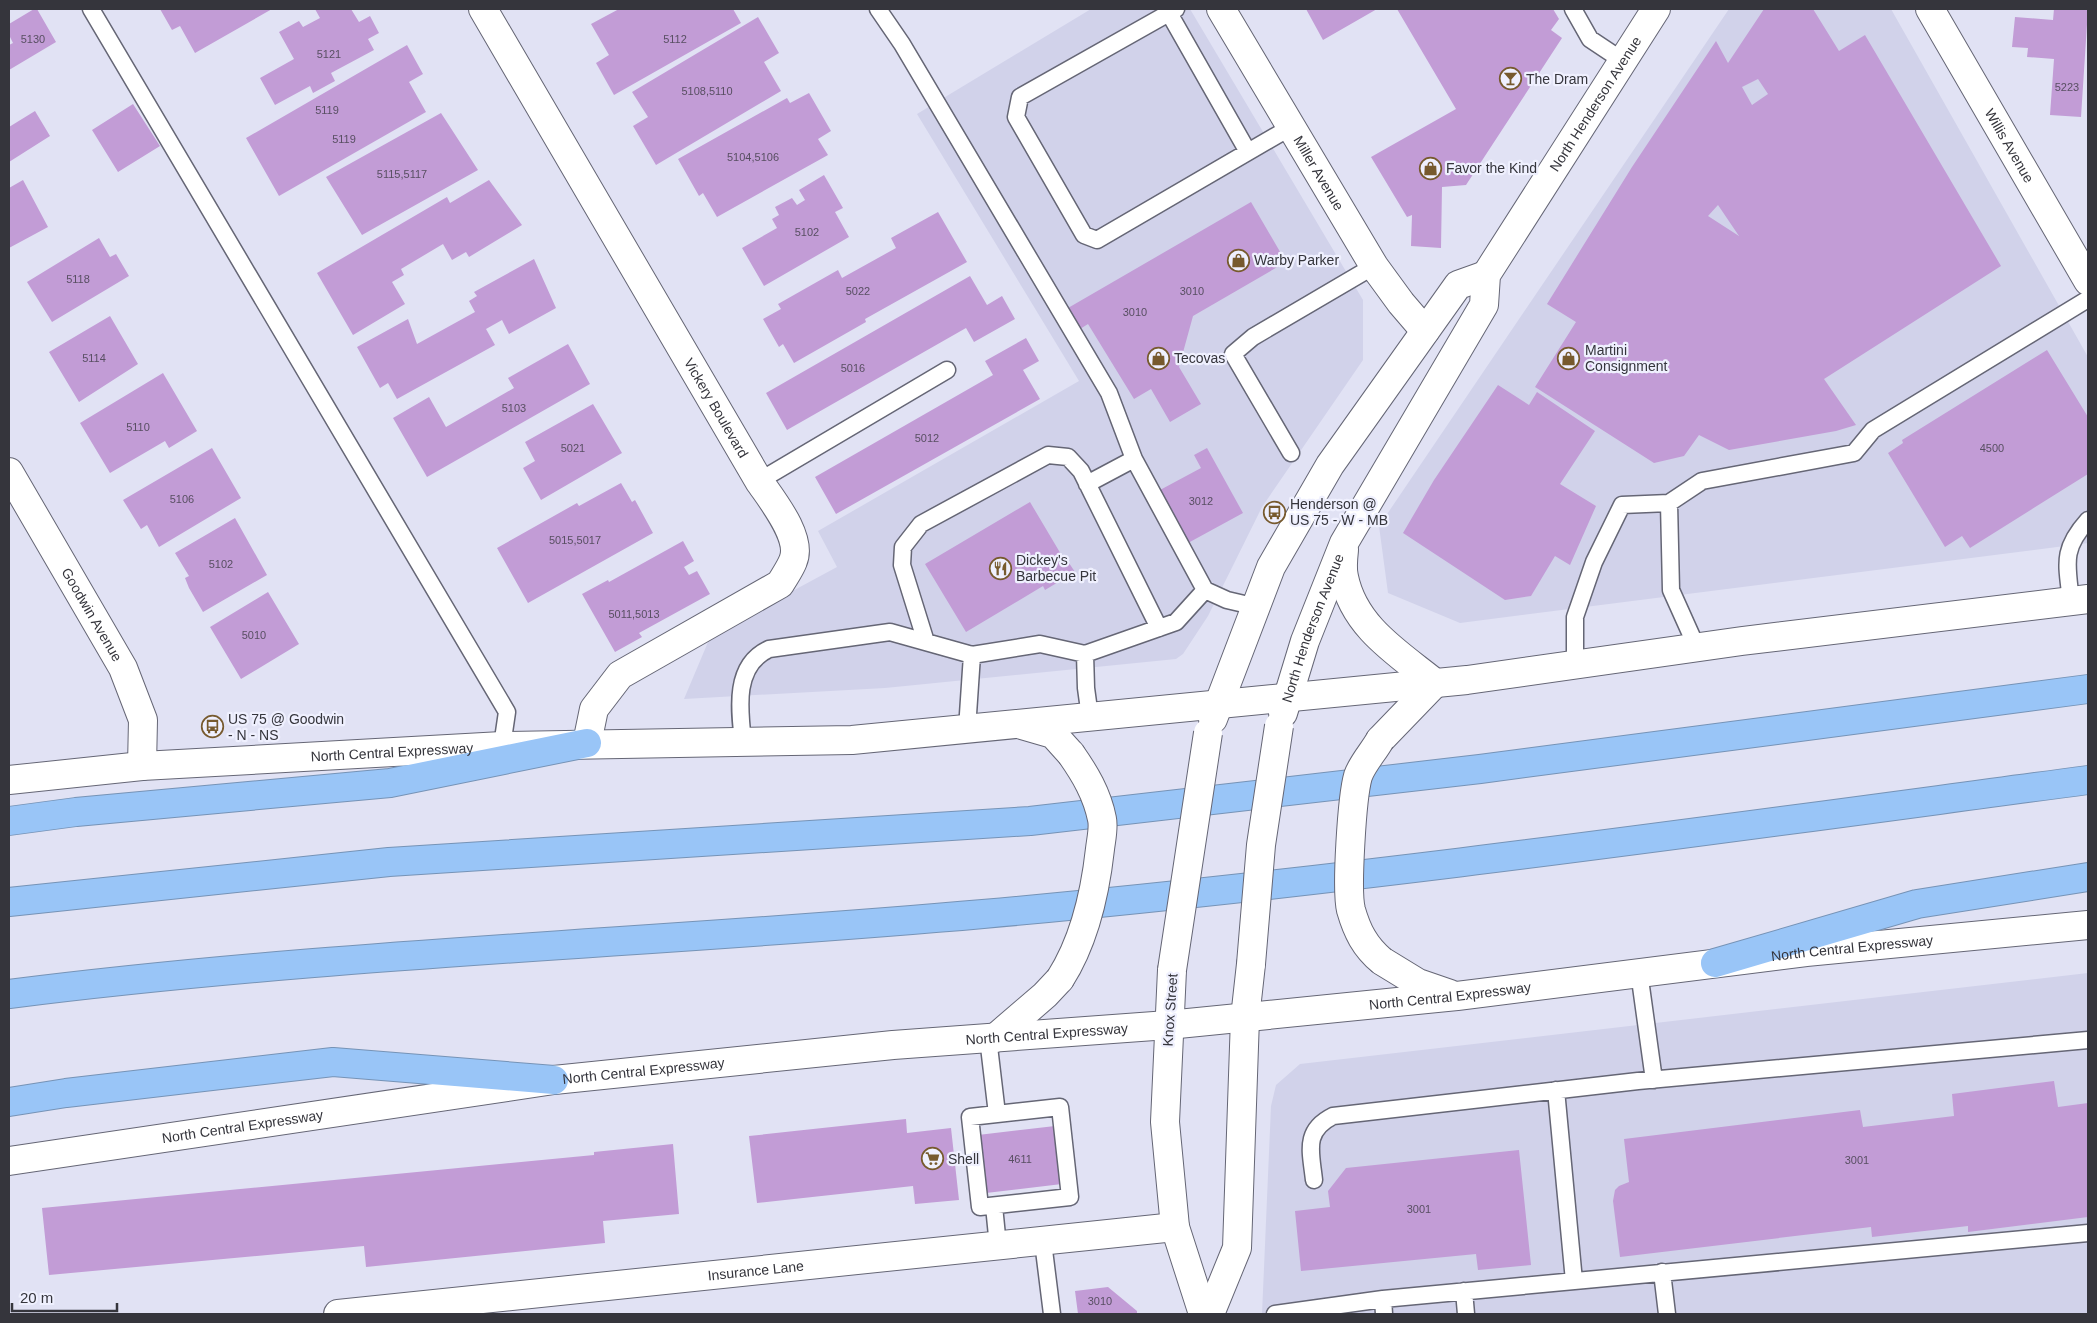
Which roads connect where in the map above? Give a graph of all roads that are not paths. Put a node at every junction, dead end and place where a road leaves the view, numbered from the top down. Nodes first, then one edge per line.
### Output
1 (91, 9) edge
2 (483, 9) edge
3 (878, 9) edge
4 (1221, 9) edge
5 (1573, 9) edge
6 (1656, 9) edge
7 (1930, 9) edge
8 (1172, 11) edge
9 (1623, 61) junction
10 (1291, 127) junction
11 (1248, 152) junction
12 (1374, 266) junction
13 (1486, 275) junction
14 (2088, 281) edge
15 (2088, 299) edge
16 (1425, 331) junction
17 (947, 370) dead end
18 (1291, 453) dead end
19 (1134, 459) junction
20 (9, 472) edge
21 (759, 481) junction
22 (1087, 484) junction
23 (1669, 503) junction
24 (2088, 520) edge
25 (1344, 543) junction
26 (1204, 590) junction
27 (2080, 600) edge
28 (1257, 607) junction
29 (1160, 628) junction
30 (926, 642) junction
31 (1697, 648) junction
32 (972, 654) junction
33 (1085, 654) junction
34 (1575, 665) junction
35 (1435, 683) junction
36 (2088, 689) edge
37 (1287, 698) junction
38 (1218, 704) junction
39 (1090, 717) junction
40 (1016, 724) junction
41 (966, 729) junction
42 (743, 741) junction
43 (586, 743) junction
44 (502, 746) junction
45 (142, 766) junction
46 (9, 780) edge
47 (2088, 780) edge
48 (9, 821) edge
49 (2088, 877) edge
50 (9, 902) edge
51 (2088, 925) edge
52 (1715, 963) junction
53 (1639, 972) junction
54 (9, 994) edge
55 (1457, 996) junction
56 (1245, 1018) junction
57 (1168, 1025) junction
58 (992, 1038) junction
59 (2088, 1040) edge
60 (554, 1080) junction
61 (1654, 1080) junction
62 (1556, 1090) junction
63 (9, 1102) edge
64 (997, 1114) junction
65 (9, 1161) edge
66 (1314, 1180) dead end
67 (994, 1206) junction
68 (1175, 1227) junction
69 (2088, 1232) edge
70 (1043, 1242) junction
71 (998, 1246) junction
72 (1662, 1272) junction
73 (1574, 1280) junction
74 (1464, 1291) junction
75 (1383, 1307) edge
76 (338, 1314) edge
77 (1052, 1314) edge
78 (1203, 1314) edge
79 (1210, 1314) edge
80 (1275, 1314) edge
81 (1466, 1314) edge
82 (1667, 1314) edge

1 - 44 lane
2 - 21 street, Vickery Boulevard
3 - 19 lane
4 - 10 street, Miller Avenue
5 - 9 lane
6 - 9 street, North Henderson Avenue
7 - 14 street, Willis Avenue
8 - 11 lane
8 - 11 lane
9 - 13 street, North Henderson Avenue
10 - 11 lane
10 - 12 street, Miller Avenue
12 - 16 street, Miller Avenue
12 - 18 lane
13 - 16 street
13 - 25 street, North Henderson Avenue
15 - 23 lane
16 - 28 street
17 - 21 lane
19 - 22 lane
19 - 26 lane
20 - 45 street, Goodwin Avenue
21 - 43 street, Vickery Boulevard
22 - 29 lane
22 - 30 lane
23 - 31 lane
23 - 34 lane
24 - 27 lane
25 - 35 street
25 - 37 street, North Henderson Avenue
26 - 28 lane
26 - 29 lane
27 - 31 street, North Central Expressway
28 - 38 street
29 - 33 lane
30 - 32 lane
30 - 42 lane
31 - 34 street, North Central Expressway
32 - 33 lane
32 - 41 lane
33 - 39 lane
34 - 35 street, North Central Expressway
35 - 37 street, North Central Expressway
35 - 55 street, bridge
36 - 50 highway
37 - 38 street, North Central Expressway
37 - 56 street, North Henderson Avenue, bridge
38 - 39 street, North Central Expressway
38 - 57 street, Knox Street, bridge
39 - 40 street, North Central Expressway
40 - 41 street, North Central Expressway
40 - 58 street, bridge
41 - 42 street, North Central Expressway
42 - 43 street, North Central Expressway
43 - 44 street, North Central Expressway
43 - 48 highway
44 - 45 street, North Central Expressway
45 - 46 street, North Central Expressway
47 - 54 highway
49 - 52 highway
51 - 52 street, North Central Expressway
52 - 53 street, North Central Expressway
53 - 55 street, North Central Expressway
53 - 61 lane
55 - 56 street, North Central Expressway
56 - 57 street, North Central Expressway
56 - 79 street
57 - 58 street, North Central Expressway
57 - 68 street, Knox Street
58 - 60 street, North Central Expressway
58 - 64 lane
59 - 61 lane
60 - 63 highway
60 - 65 street, North Central Expressway
61 - 62 lane
62 - 66 lane
62 - 73 lane
64 - 67 lane
64 - 67 lane
67 - 71 lane
68 - 70 street, Insurance Lane
68 - 78 street, Knox Street
69 - 72 lane
70 - 71 street, Insurance Lane
70 - 77 lane
71 - 76 street, Insurance Lane
72 - 73 lane
72 - 82 lane
73 - 74 lane
74 - 75 lane
74 - 81 lane
75 - 80 lane

